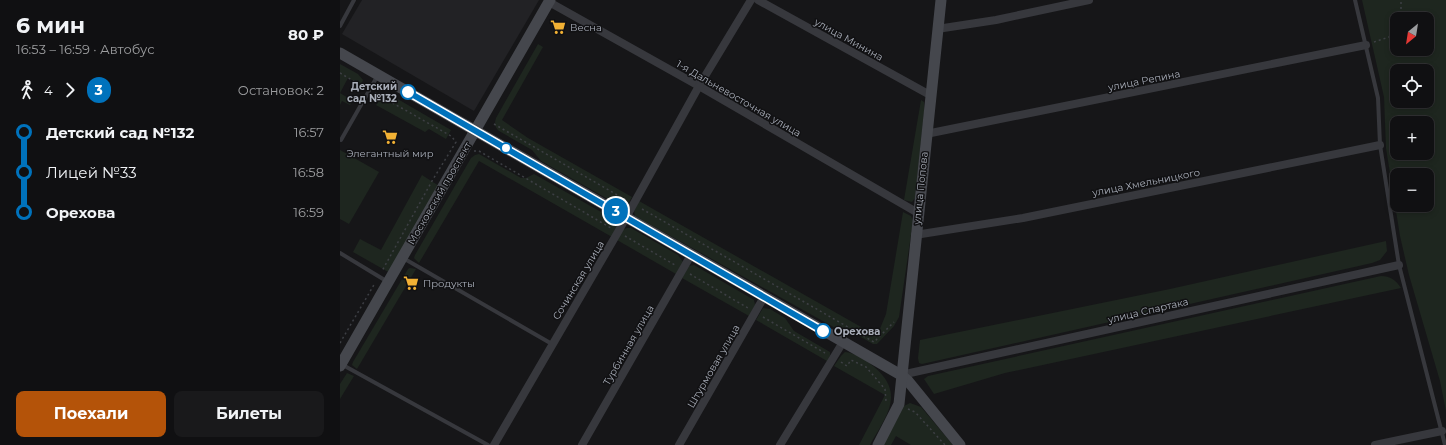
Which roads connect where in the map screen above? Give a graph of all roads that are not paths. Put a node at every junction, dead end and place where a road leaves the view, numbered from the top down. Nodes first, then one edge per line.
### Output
1 (354, 0) edge
2 (751, 0) edge
3 (758, 0) edge
4 (941, 0) edge
5 (1090, 0) edge
6 (1355, 0) edge
7 (550, 1) edge
8 (340, 26) edge
9 (937, 29) junction
10 (1366, 46) junction
11 (340, 53) edge
12 (378, 75) junction
13 (699, 86) junction
14 (930, 95) junction
15 (475, 131) junction
16 (926, 134) junction
17 (341, 140) dead end
18 (1380, 145) junction
19 (918, 213) junction
20 (626, 218) junction
21 (915, 236) junction
22 (340, 253) edge
23 (692, 255) junction
24 (402, 258) junction
25 (1399, 265) junction
26 (383, 279) junction
27 (764, 297) junction
28 (843, 342) junction
29 (552, 344) junction
30 (340, 365) edge
31 (901, 375) junction
32 (1442, 431) junction
33 (488, 445) edge
34 (494, 445) edge
35 (582, 445) edge
36 (679, 445) edge
37 (780, 445) edge
38 (878, 445) edge
39 (960, 445) edge
40 (1375, 445) edge
41 (1445, 445) edge

1 - 8 lane
2 - 13 street, Сочинская улица
3 - 14 street, улица Минина
4 - 9 street, улица Попова
5 - 9 street
6 - 10 lane
7 - 13 street, 1-я Дальневосточная улица
7 - 15 street, Московский проспект
9 - 14 street, улица Попова
10 - 16 street, улица Репина
10 - 18 lane
11 - 12 street
12 - 15 street
12 - 17 lane
13 - 19 street, 1-я Дальневосточная улица
13 - 20 street, Сочинская улица
14 - 16 street, улица Попова
15 - 20 street
15 - 24 street, Московский проспект
16 - 19 street, улица Попова
18 - 21 street, улица Хмельницкого
18 - 25 lane
19 - 21 street, улица Попова
20 - 23 street
20 - 29 street, Сочинская улица
21 - 31 street, улица Попова
22 - 26 lane
23 - 27 street
23 - 35 street, Турбинная улица
24 - 26 street, Московский проспект
24 - 29 lane
25 - 31 street, улица Спартака
25 - 32 lane
26 - 30 street, Московский проспект
27 - 28 street
27 - 36 street, Штурмовая улица
28 - 31 street
28 - 37 street
29 - 34 street, Сочинская улица
30 - 33 lane
31 - 38 street, улица Попова
31 - 39 street
32 - 40 street
32 - 41 lane

